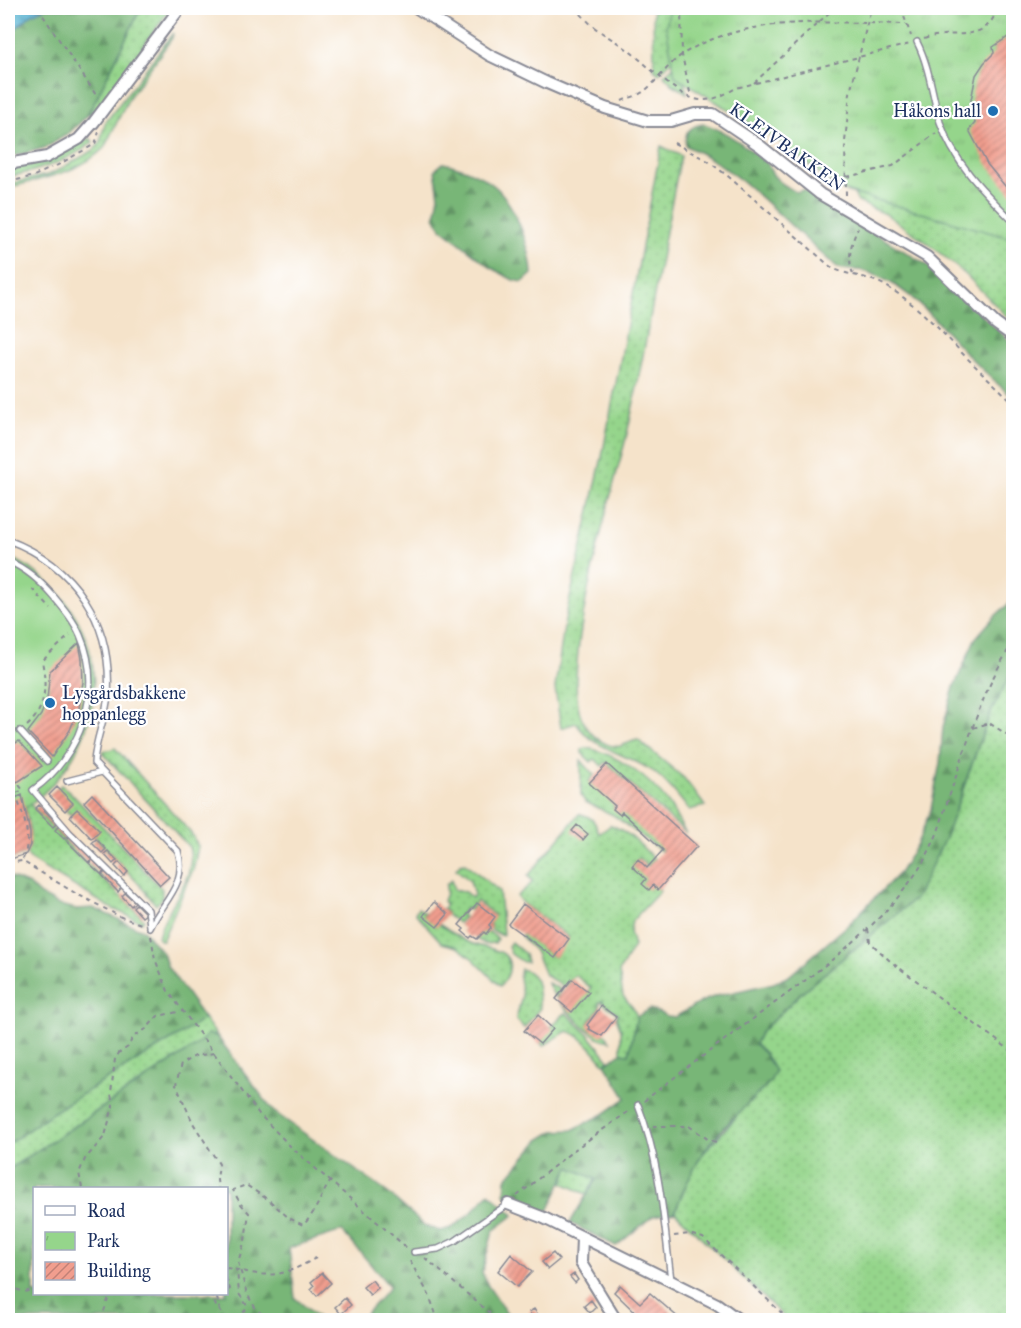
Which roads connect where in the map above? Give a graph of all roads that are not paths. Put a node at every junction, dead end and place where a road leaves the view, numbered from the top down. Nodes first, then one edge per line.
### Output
1 (180, 8) edge
2 (417, 8) edge
3 (917, 42) road end
4 (8, 164) edge
5 (1014, 222) edge
6 (1014, 337) edge
7 (8, 540) edge
8 (8, 561) edge
9 (20, 731) road end
10 (47, 761) dead end
11 (102, 772) junction
12 (67, 781) dead end
13 (638, 1105) road end
14 (508, 1204) joint
15 (582, 1238) junction
16 (414, 1252) road end
17 (672, 1282) junction
18 (616, 1320) edge
19 (739, 1320) edge

1 - 4 street
2 - 6 street, KLEIVBAKKEN
3 - 5 lane
7 - 11 lane
8 - 11 lane
9 - 10 lane
11 - 12 lane
13 - 17 lane
14 - 15 street
14 - 16 lane
15 - 17 street
15 - 18 street
17 - 19 street

